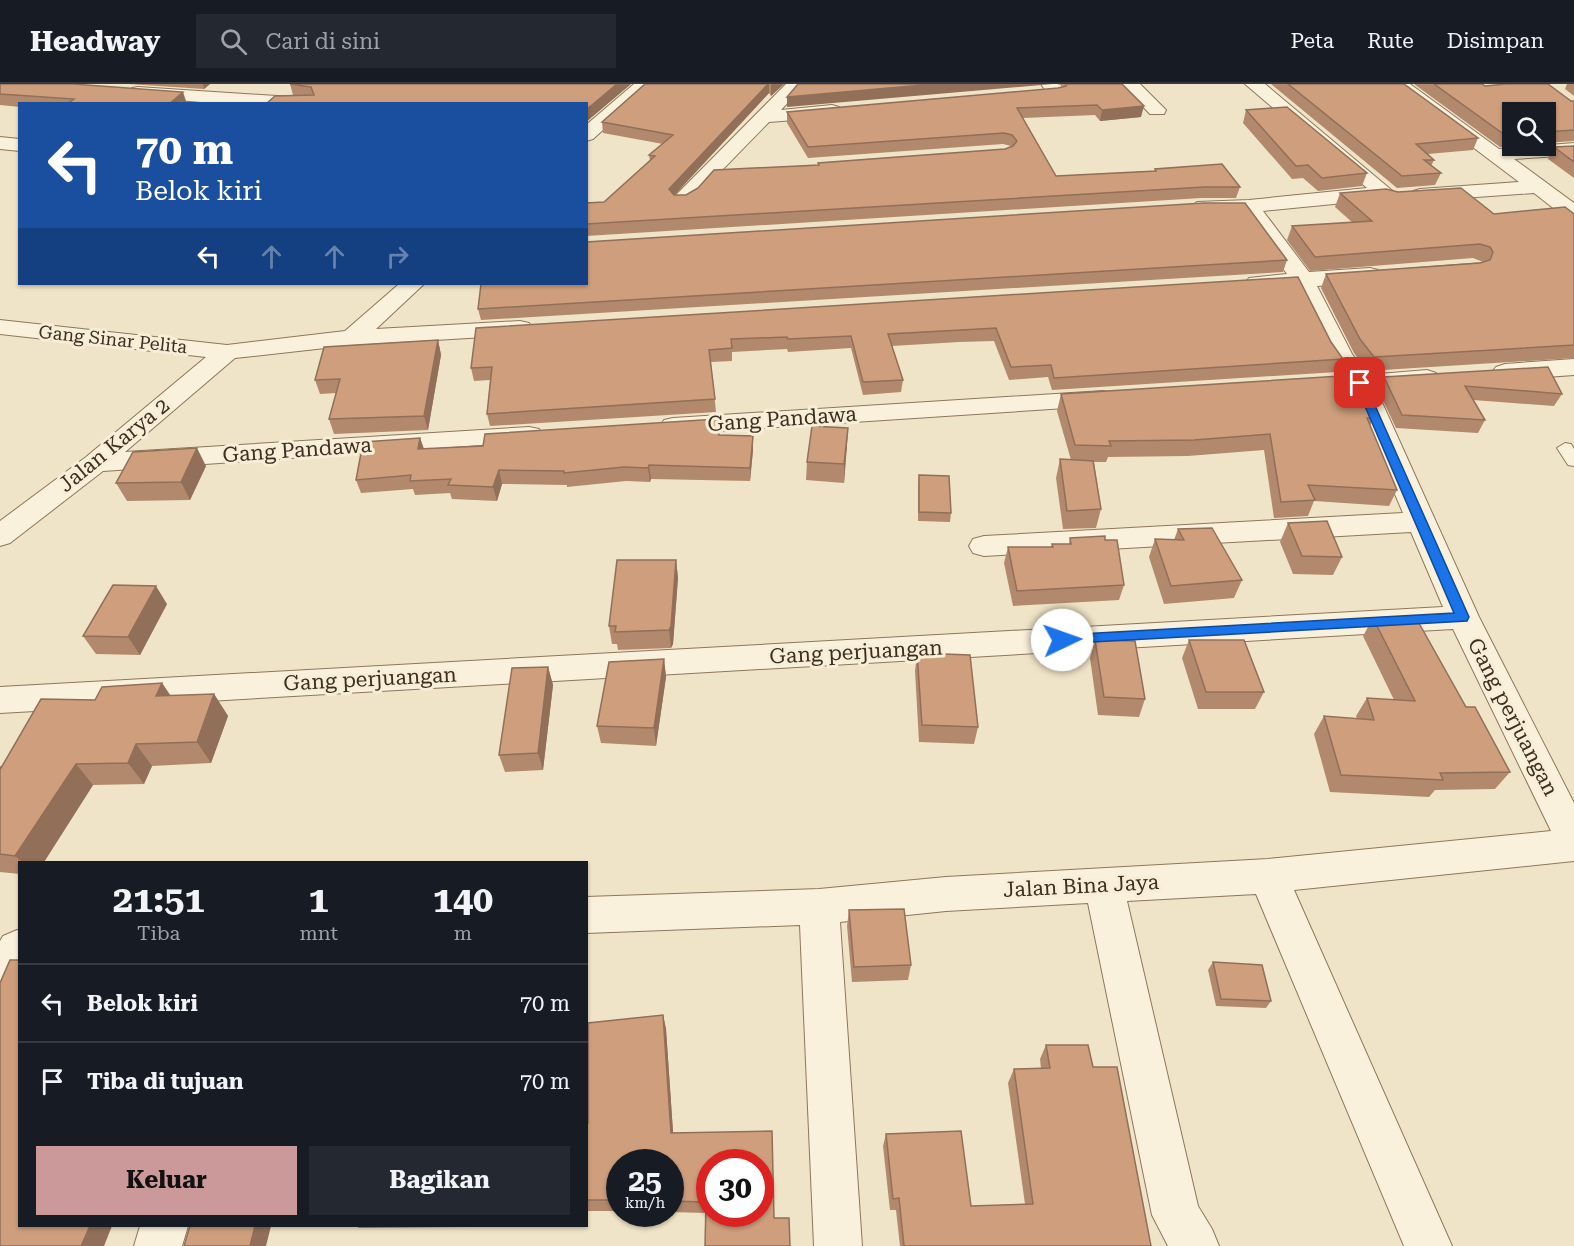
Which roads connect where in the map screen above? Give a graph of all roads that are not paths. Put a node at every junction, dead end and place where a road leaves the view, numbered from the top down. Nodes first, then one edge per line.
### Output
1 (645, 84) edge
2 (796, 84) edge
3 (1050, 84) edge
4 (1130, 84) edge
5 (1254, 84) edge
6 (1398, 84) edge
7 (124, 92) edge
8 (1033, 93) edge
9 (276, 102) edge
10 (845, 110) edge
11 (1157, 110) dead end
12 (762, 117) junction
13 (588, 133) edge
14 (0, 143) edge
15 (18, 145) edge
16 (1574, 149) edge
17 (1494, 155) junction
18 (743, 171) edge
19 (708, 173) junction
20 (1538, 187) junction
21 (1385, 193) junction
22 (682, 200) edge
23 (1249, 206) junction
24 (1189, 207) edge
25 (1574, 213) edge
26 (1394, 273) edge
27 (1303, 280) junction
28 (411, 285) edge
29 (1232, 285) edge
30 (542, 326) edge
31 (0, 327) edge
32 (352, 338) junction
33 (227, 352) junction
34 (1574, 367) edge
35 (1360, 383) junction
36 (1288, 387) edge
37 (1133, 397) edge
38 (645, 428) edge
39 (549, 434) edge
40 (96, 463) junction
41 (1421, 522) junction
42 (0, 536) edge
43 (984, 546) dead end
44 (1463, 617) junction
45 (0, 700) edge
46 (1574, 840) edge
47 (1574, 845) edge
48 (1268, 876) junction
49 (1104, 885) junction
50 (819, 908) junction
51 (588, 915) edge
52 (12, 949) edge
53 (0, 984) edge
54 (164, 1227) edge
55 (158, 1246) edge
56 (838, 1246) edge
57 (1195, 1246) edge
58 (1428, 1246) edge

1 - 13 street
2 - 12 street
3 - 8 street
4 - 11 street
5 - 21 street
6 - 17 street
7 - 9 street
10 - 12 street
12 - 19 street
14 - 15 street
16 - 17 street
17 - 20 street
18 - 19 street
19 - 22 street
20 - 21 street
20 - 25 street
21 - 23 street
23 - 24 street
23 - 27 street
26 - 27 street
27 - 29 street
27 - 35 street
28 - 32 street
30 - 32 street, Gang Sinar Pelita
31 - 33 street, Gang Sinar Pelita
32 - 33 street, Gang Sinar Pelita
33 - 40 street, Jalan Karya 2
34 - 35 street
35 - 36 street
35 - 41 street
37 - 38 street, Gang Pandawa
39 - 40 street, Gang Pandawa
40 - 42 street, Jalan Karya 2
41 - 43 street
41 - 44 street
44 - 45 street, Gang perjuangan
44 - 46 street, Gang perjuangan
47 - 48 street, Jalan Bina Jaya
48 - 49 street, Jalan Bina Jaya
48 - 58 street
49 - 50 street, Jalan Bina Jaya
49 - 57 street
50 - 51 street, Jalan Bina Jaya
50 - 56 street
52 - 53 street
54 - 55 street

